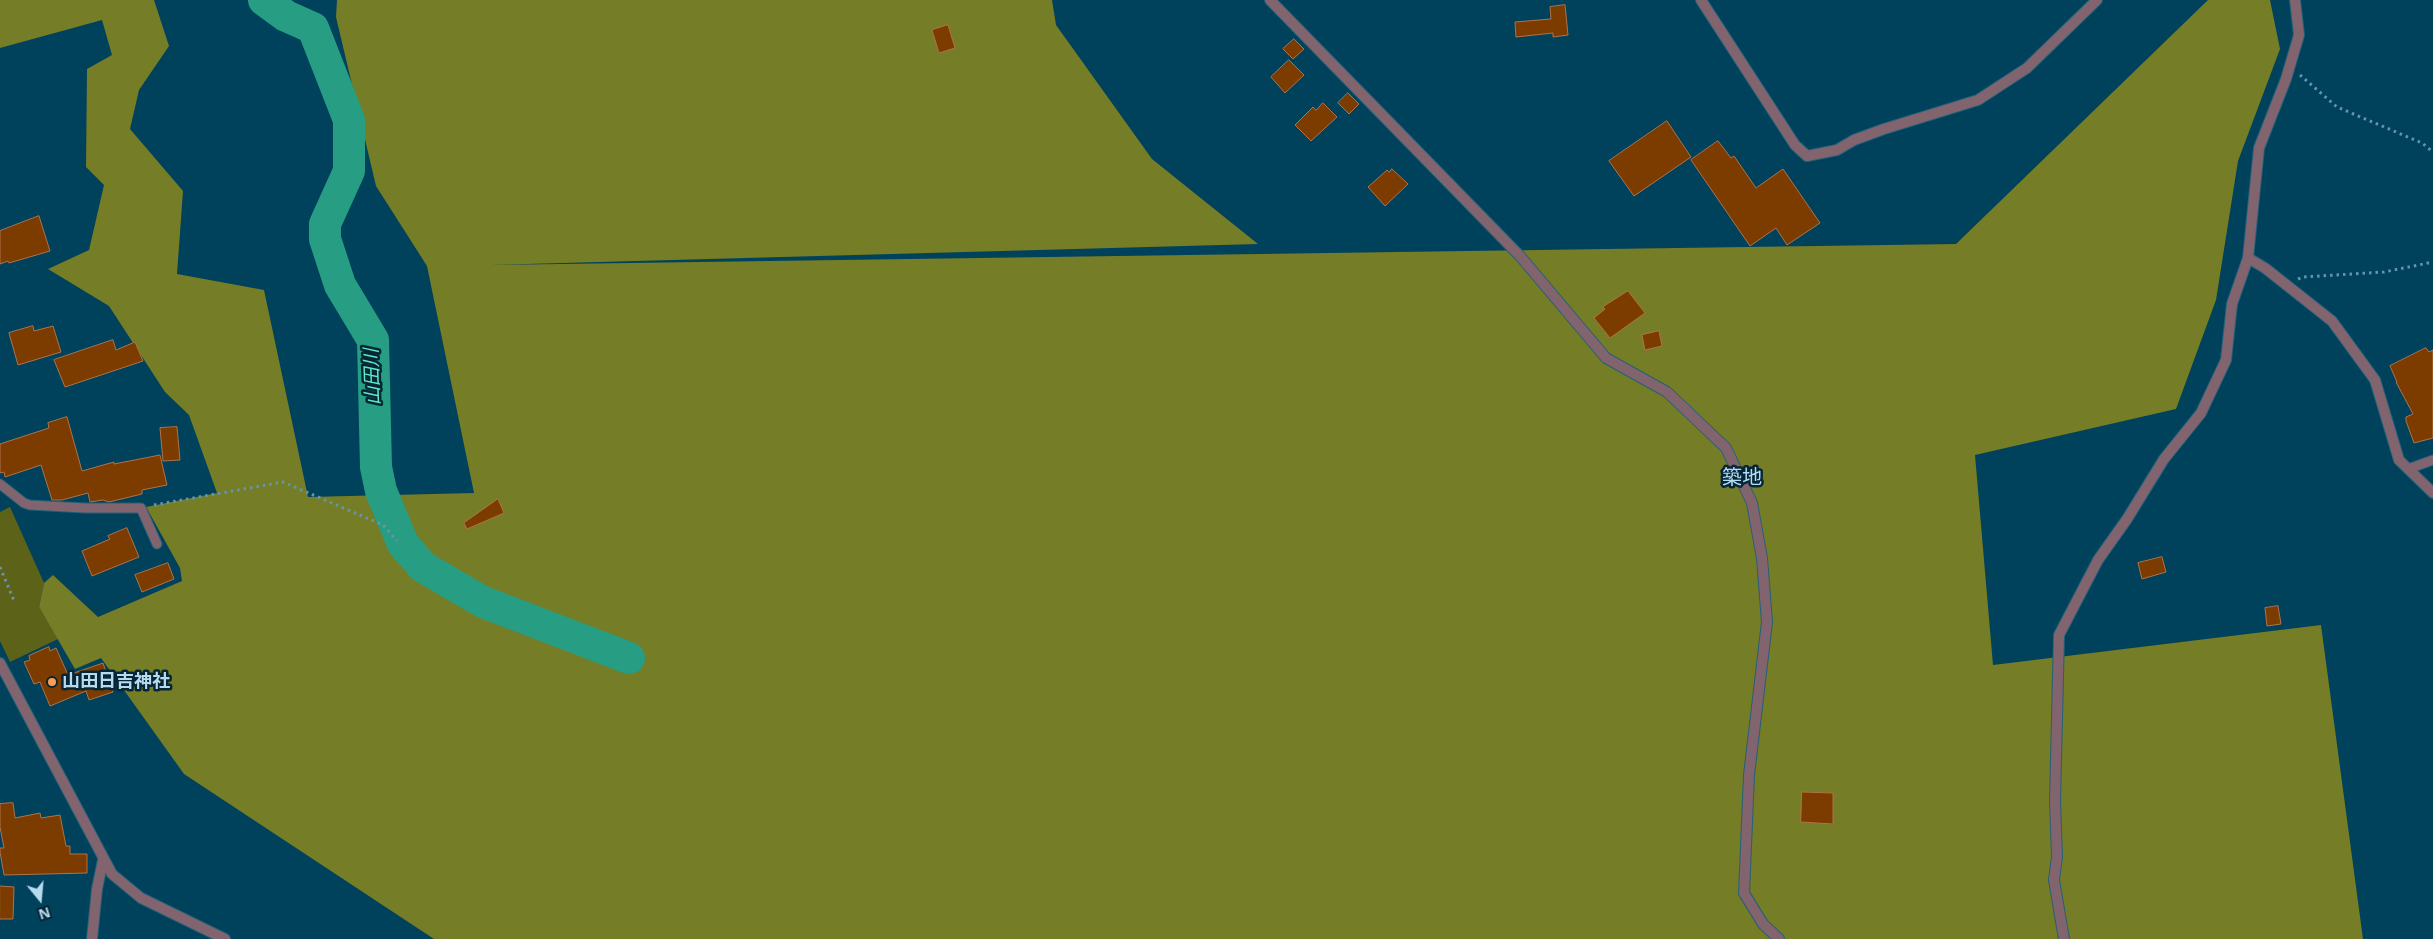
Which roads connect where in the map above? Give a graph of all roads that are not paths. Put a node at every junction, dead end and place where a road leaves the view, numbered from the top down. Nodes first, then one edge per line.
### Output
1 (1270, 0) edge
2 (1702, 0) edge
3 (2097, 0) edge
4 (2295, 0) edge
5 (2248, 258) junction
6 (2433, 460) edge
7 (2408, 469) junction
8 (0, 484) edge
9 (2433, 493) edge
10 (157, 544) dead end
11 (0, 663) edge
12 (103, 860) junction
13 (92, 939) edge
14 (225, 939) edge
15 (1779, 939) edge
16 (2064, 939) edge

1 - 15 street
2 - 3 street
4 - 5 street
5 - 7 street
5 - 16 street
6 - 7 lane
7 - 9 street
8 - 10 lane
11 - 12 street
12 - 13 street
12 - 14 street

